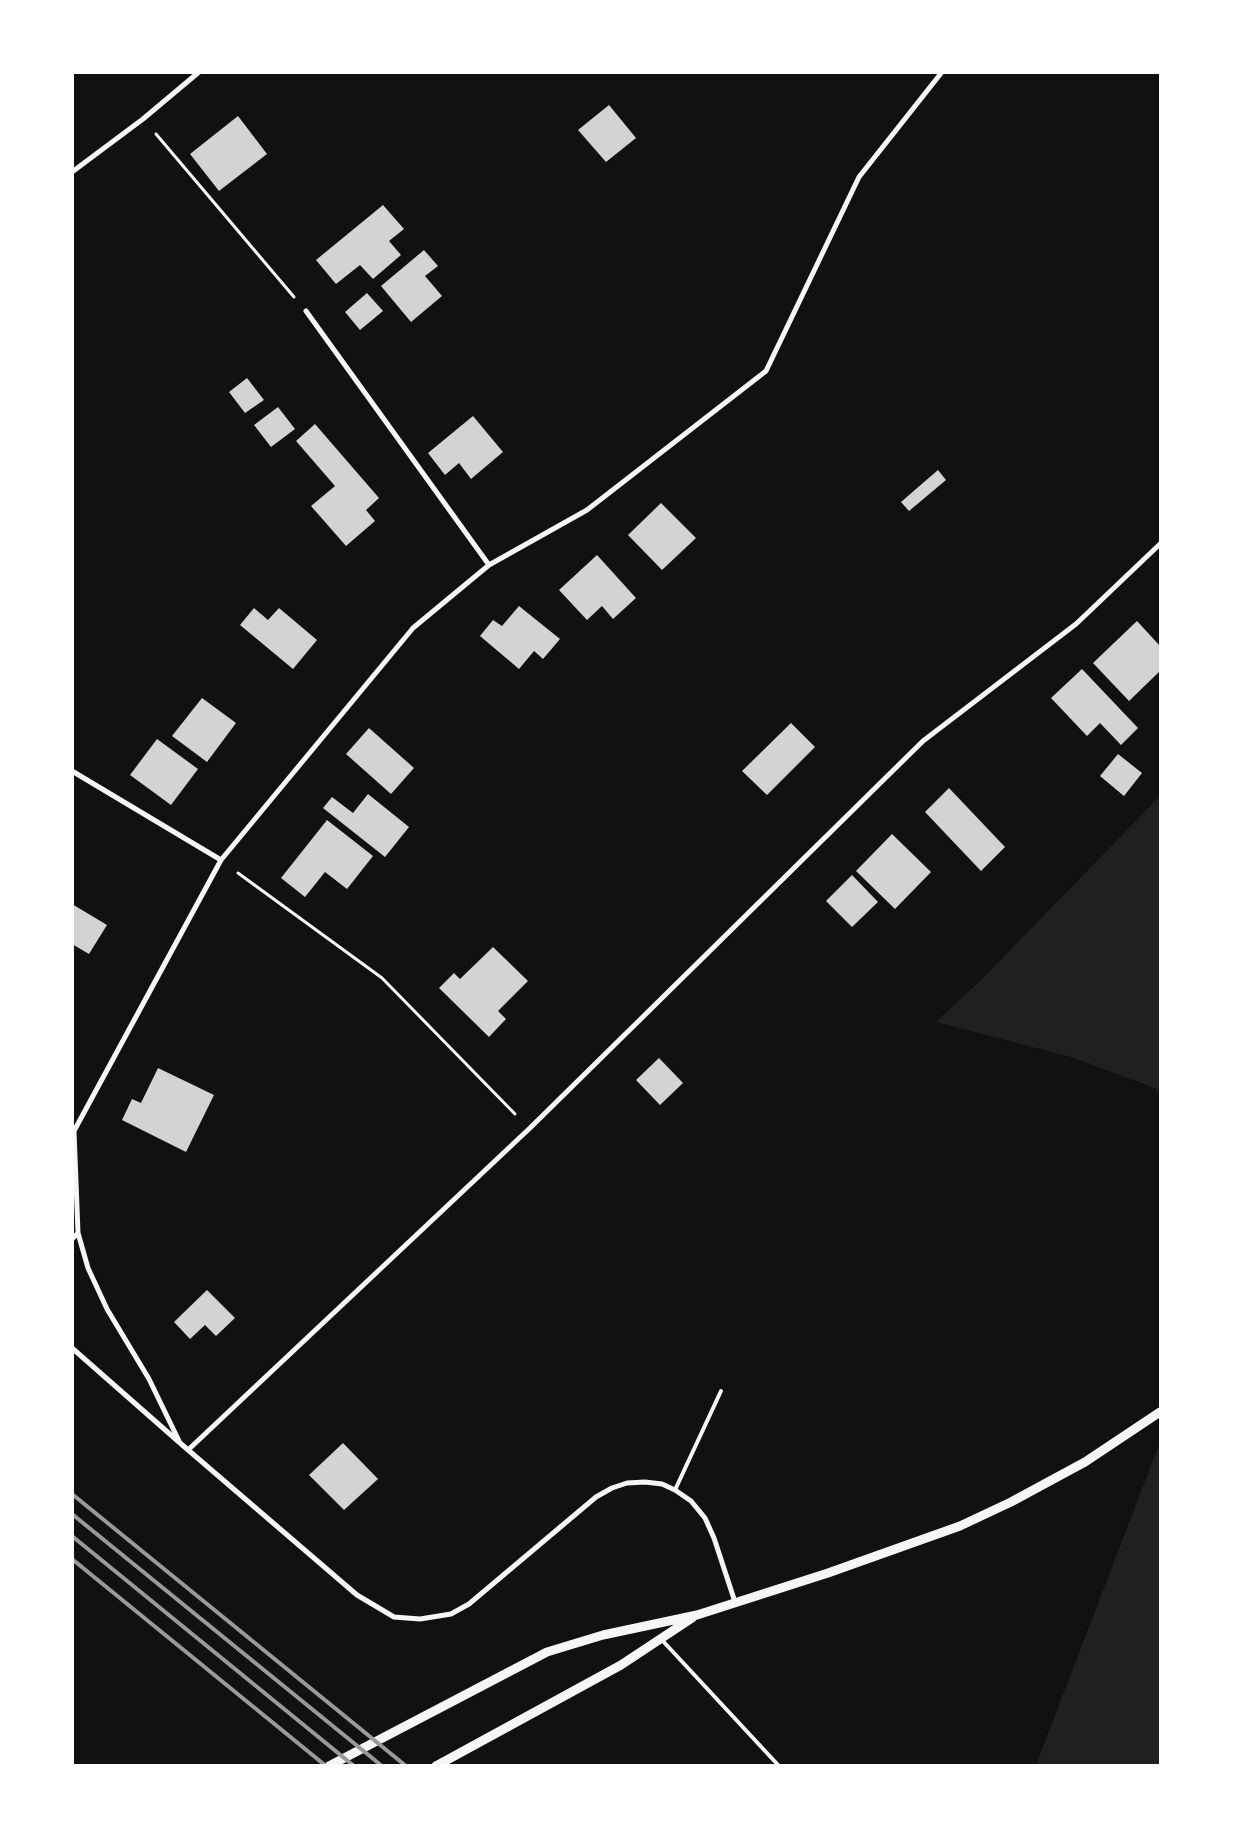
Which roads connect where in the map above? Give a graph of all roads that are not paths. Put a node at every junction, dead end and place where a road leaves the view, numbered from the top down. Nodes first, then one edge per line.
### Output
1 (200, 72) edge
2 (942, 72) edge
3 (72, 172) edge
4 (306, 311) road end
5 (1160, 544) edge
6 (489, 566) junction
7 (72, 772) edge
8 (221, 860) junction
9 (78, 1233) junction
10 (72, 1239) edge
11 (72, 1348) edge
12 (720, 1392) dead end
13 (1160, 1412) edge
14 (180, 1444) junction
15 (188, 1450) junction
16 (675, 1490) junction
17 (735, 1602) junction
18 (696, 1615) junction
19 (661, 1639) junction
20 (329, 1766) edge
21 (436, 1766) edge
22 (778, 1766) edge

1 - 3 street
2 - 6 street
4 - 6 street
5 - 15 street
6 - 8 street
7 - 8 street
8 - 9 street
9 - 10 street
9 - 14 street
11 - 14 street
12 - 16 lane
13 - 17 street
14 - 15 street
15 - 16 street
16 - 17 street
17 - 18 street
18 - 19 street
18 - 20 street
19 - 21 street
19 - 22 lane

